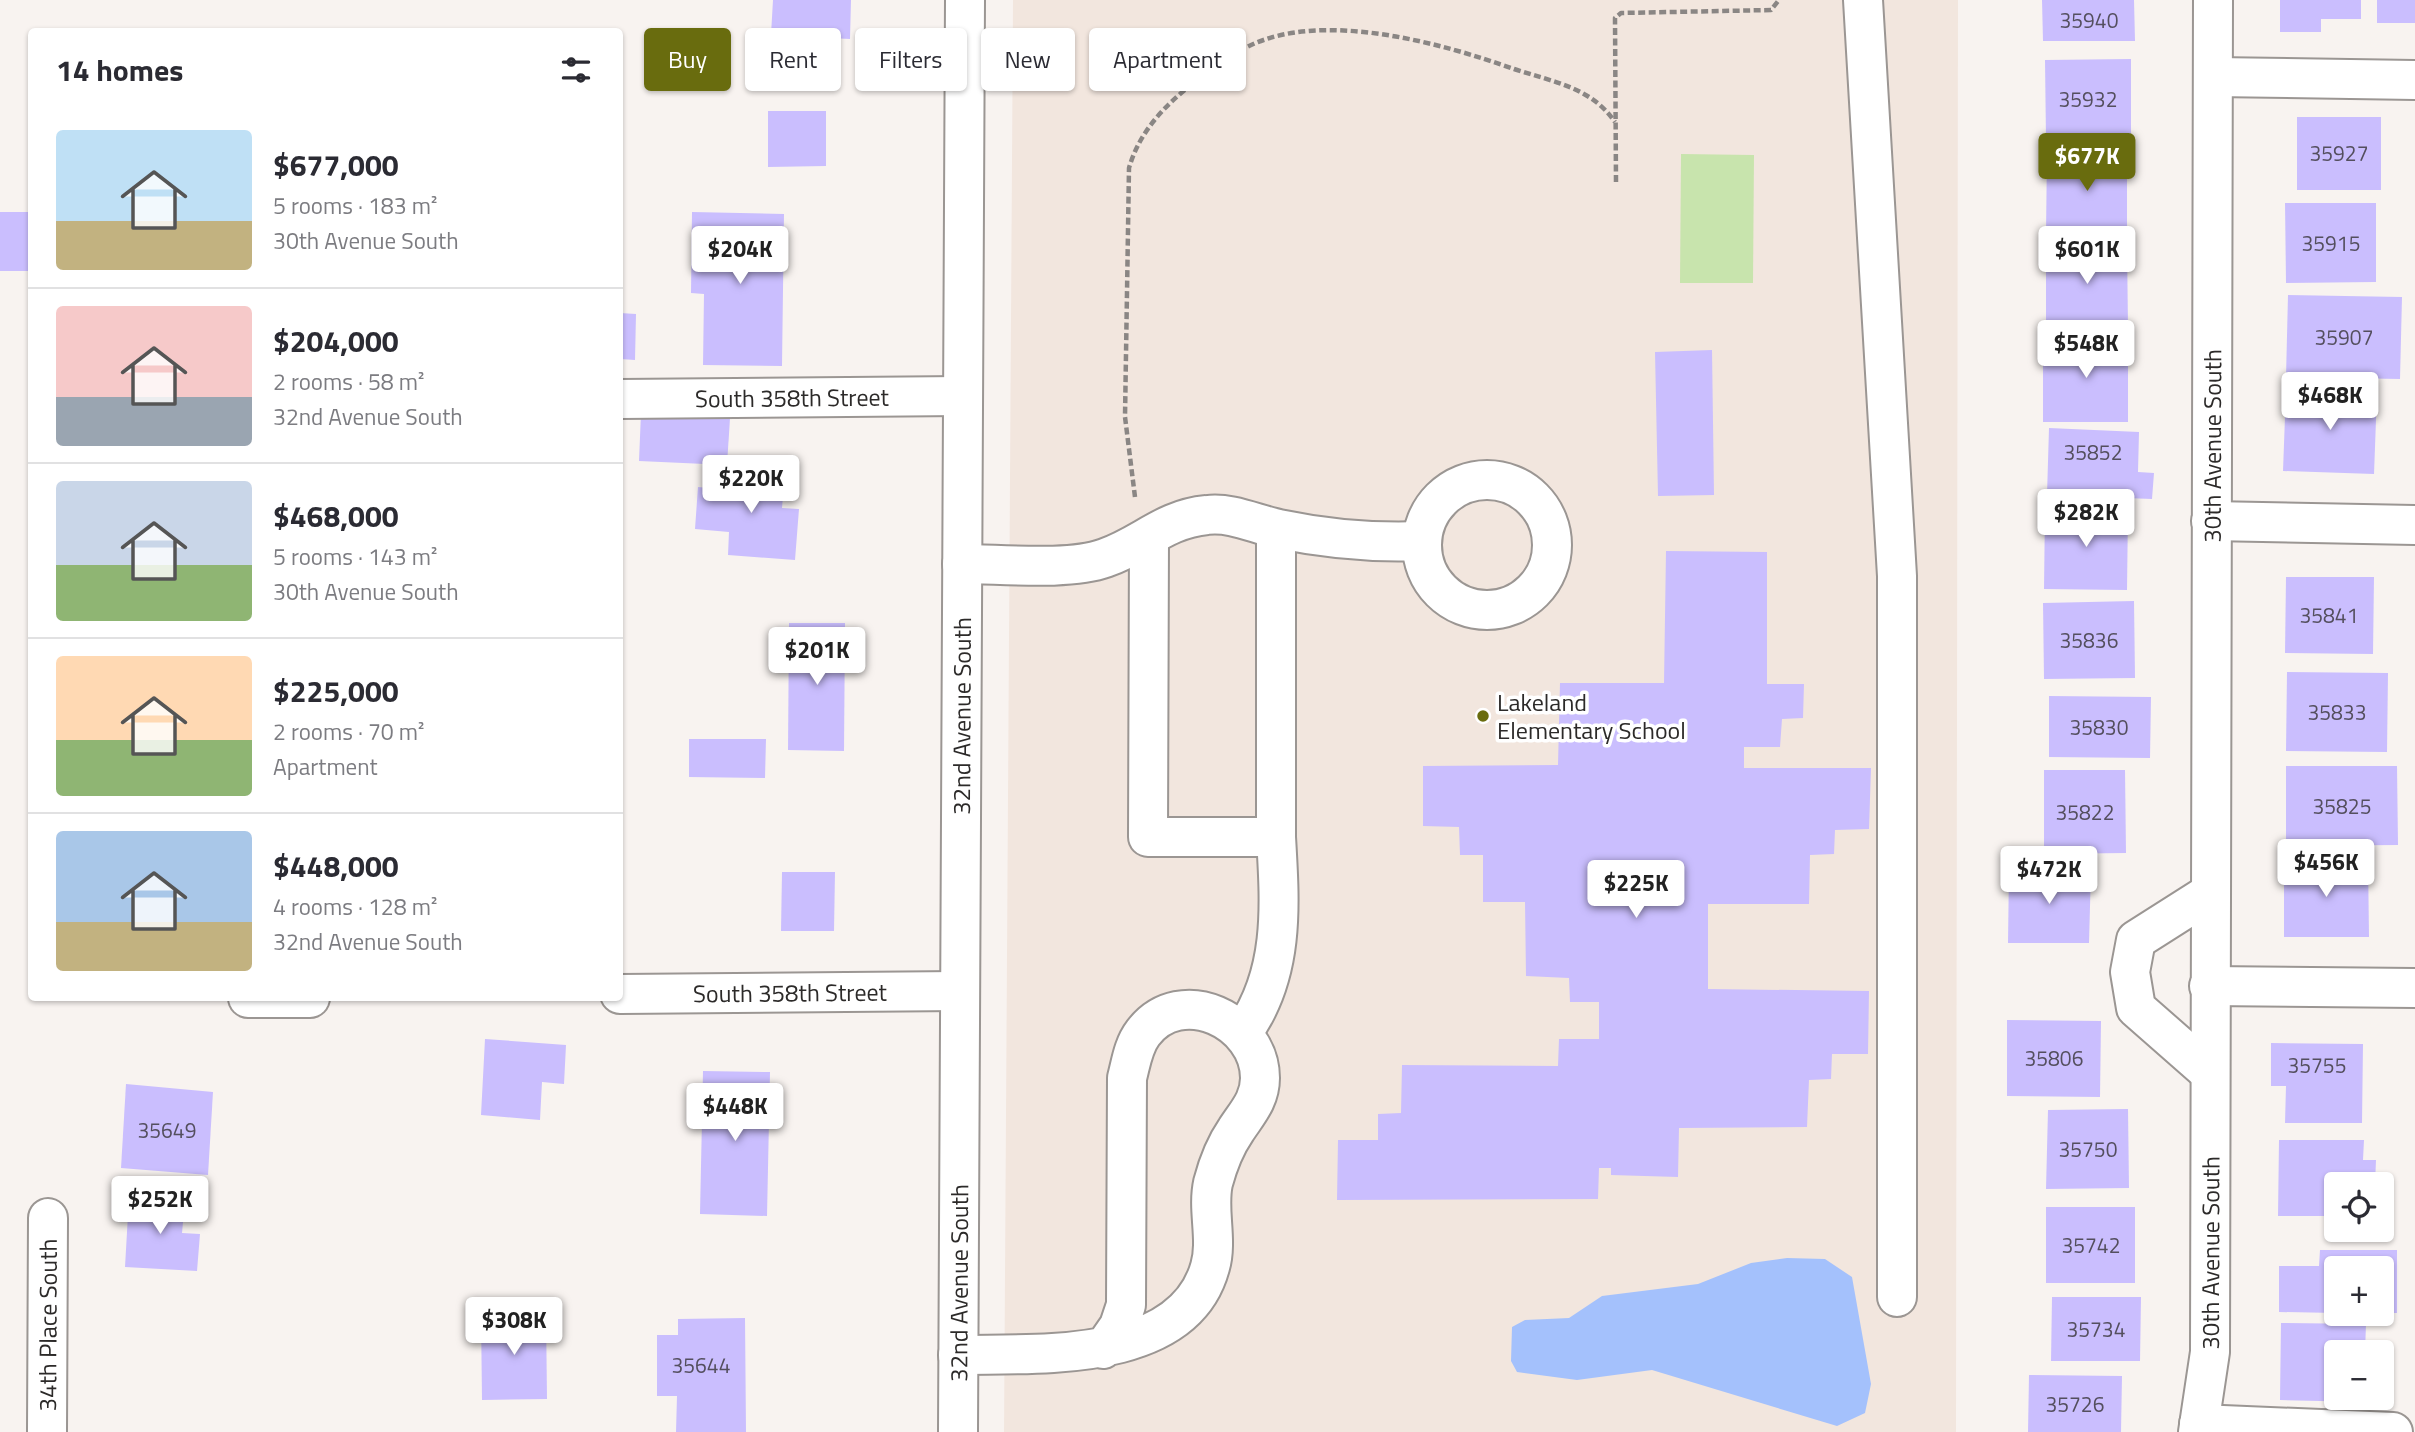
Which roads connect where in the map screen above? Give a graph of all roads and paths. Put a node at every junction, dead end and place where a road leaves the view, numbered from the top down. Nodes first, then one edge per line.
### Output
1 (965, 0) edge
2 (1779, 0) edge
3 (1863, 0) edge
4 (2213, 0) edge
5 (2213, 78) junction
6 (2415, 80) edge
7 (1615, 122) junction
8 (1616, 182) dead end
9 (962, 396) junction
10 (623, 399) edge
11 (2211, 521) junction
12 (2415, 525) edge
13 (1276, 529) junction
14 (1144, 540) junction
15 (1422, 541) dead end
16 (962, 564) junction
17 (1276, 837) junction
18 (2210, 893) junction
19 (2209, 986) junction
20 (2415, 988) edge
21 (959, 991) junction
22 (623, 994) edge
23 (1243, 1032) junction
24 (2210, 1073) junction
25 (48, 1218) dead end
26 (1897, 1297) dead end
27 (1103, 1349) junction
28 (958, 1354) junction
29 (2198, 1428) edge
30 (47, 1432) edge
31 (958, 1432) edge
32 (2393, 1432) edge

1 - 9 street, 32nd Avenue South
2 - 7 path
3 - 26 street
4 - 5 street, 30th Avenue South
5 - 6 street
5 - 11 street, 30th Avenue South
7 - 8 path
7 - 14 path
9 - 10 street, South 358th Street
9 - 16 street, 32nd Avenue South
11 - 12 street
11 - 18 street, 30th Avenue South
13 - 14 street
13 - 15 street
13 - 17 street
14 - 16 street
14 - 17 street
16 - 21 street, 32nd Avenue South
17 - 23 street
18 - 19 street, 30th Avenue South
18 - 24 street
19 - 20 street
19 - 24 street, 30th Avenue South
21 - 22 street, South 358th Street
21 - 28 street, 32nd Avenue South
23 - 27 street
23 - 27 street
24 - 29 street, 30th Avenue South
25 - 30 street, 34th Place South
27 - 28 street
28 - 31 street, 32nd Avenue South
29 - 32 street

